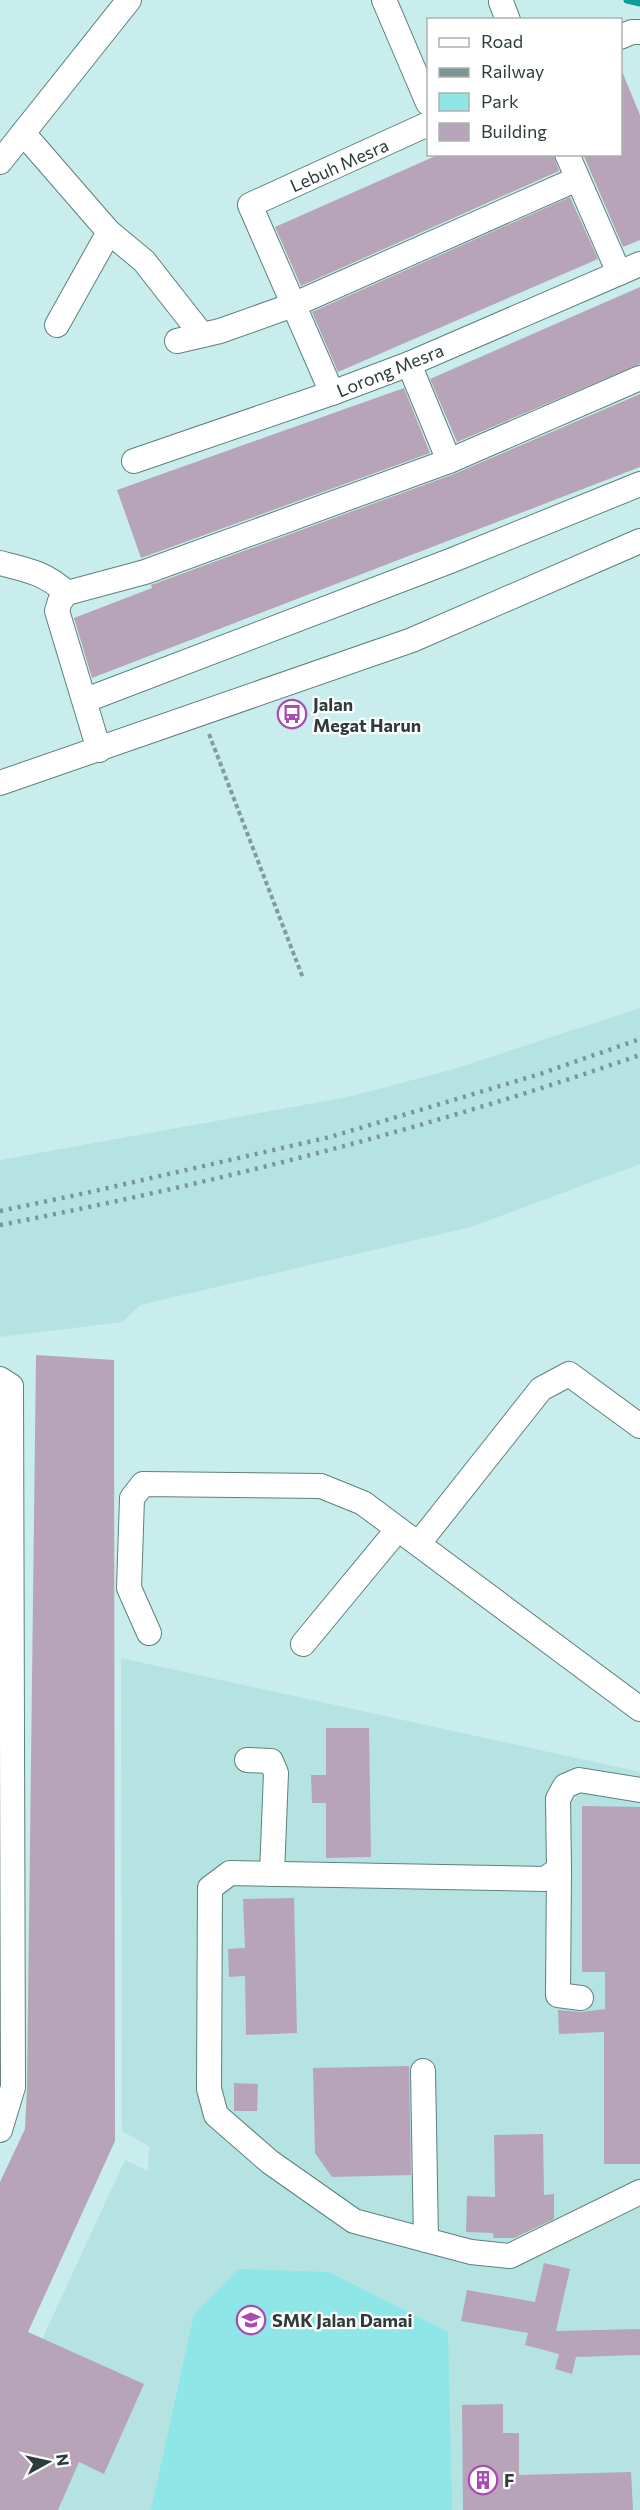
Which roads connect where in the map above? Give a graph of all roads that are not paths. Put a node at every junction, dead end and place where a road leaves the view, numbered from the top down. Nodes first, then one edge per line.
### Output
1 (129, 0) edge
2 (384, 0) edge
3 (640, 32) edge
4 (622, 37) edge
5 (427, 98) edge
6 (427, 125) edge
7 (23, 133) junction
8 (568, 156) edge
9 (0, 162) edge
10 (577, 179) junction
11 (109, 232) junction
12 (629, 269) edge
13 (293, 305) junction
14 (57, 325) dead end
15 (202, 335) junction
16 (177, 341) dead end
17 (409, 364) junction
18 (640, 378) edge
19 (332, 393) junction
20 (134, 461) dead end
21 (449, 461) junction
22 (640, 484) edge
23 (640, 541) edge
24 (0, 563) edge
25 (67, 593) junction
26 (86, 700) junction
27 (99, 750) junction
28 (0, 783) edge
29 (6, 1383) edge
30 (640, 1426) edge
31 (398, 1529) junction
32 (419, 1543) junction
33 (5, 1629) edge
34 (149, 1633) dead end
35 (303, 1644) dead end
36 (640, 1709) edge
37 (6, 1743) edge
38 (247, 1760) dead end
39 (640, 1790) edge
40 (559, 1869) junction
41 (272, 1874) junction
42 (581, 1998) dead end
43 (423, 2071) dead end
44 (0, 2130) edge
45 (640, 2192) edge
46 (426, 2240) junction

1 - 7 street
2 - 5 street
3 - 4 street
6 - 13 street, Lebuh Mesra
7 - 9 street
7 - 11 street
8 - 10 street
10 - 12 street
10 - 13 street
11 - 14 street
11 - 15 street
12 - 17 street, Lorong Mesra
13 - 15 street
13 - 19 street
15 - 16 street
17 - 19 street, Lorong Mesra
17 - 21 street
18 - 21 street
19 - 20 street, Lorong Mesra
21 - 25 street
22 - 26 street
23 - 27 street
24 - 25 street
25 - 26 street
26 - 27 street
27 - 28 street
29 - 33 street
30 - 32 street
31 - 32 street
31 - 34 street
31 - 35 street
32 - 36 street
33 - 37 street
37 - 44 street
38 - 41 street
39 - 40 street
40 - 41 street
40 - 42 street
41 - 46 street
43 - 46 street
45 - 46 street

